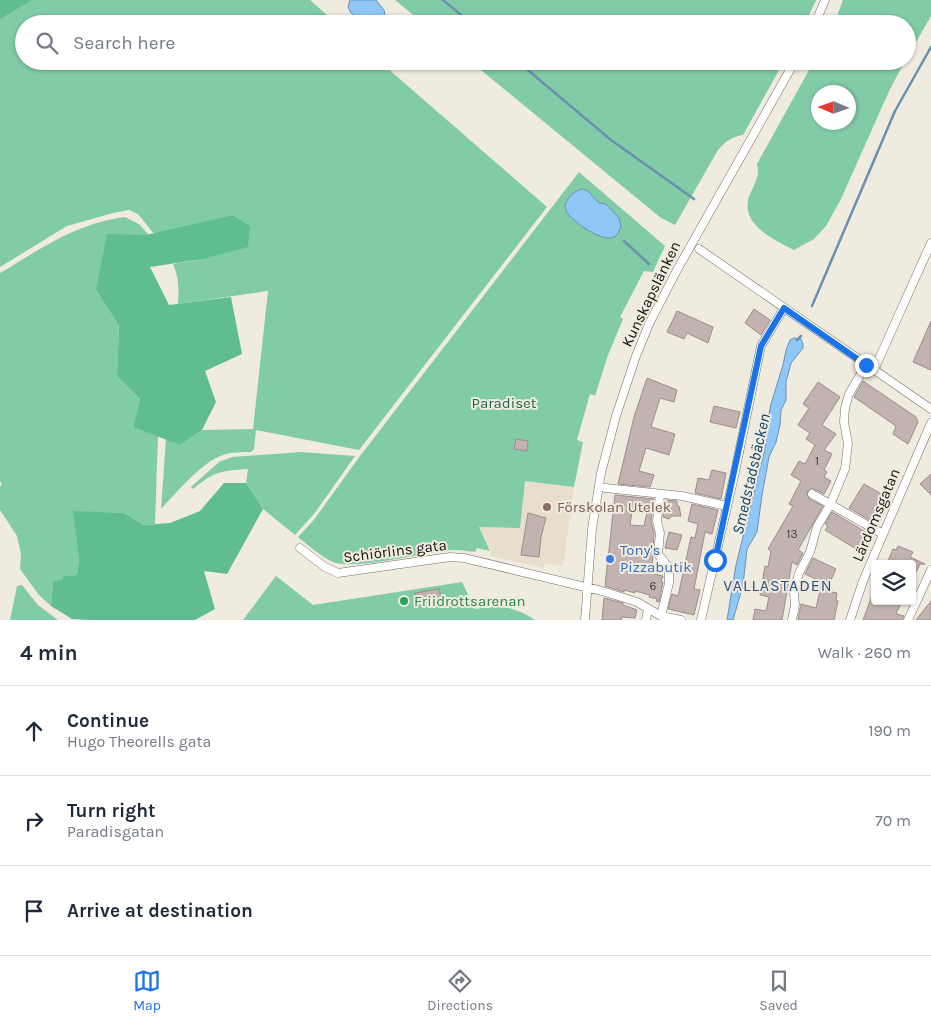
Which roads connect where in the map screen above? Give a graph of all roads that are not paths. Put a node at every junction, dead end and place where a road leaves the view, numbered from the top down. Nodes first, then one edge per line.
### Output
1 (825, 0) edge
2 (819, 15) edge
3 (790, 70) edge
4 (931, 243) edge
5 (699, 249) dead end
6 (784, 308) junction
7 (866, 365) junction
8 (874, 370) junction
9 (931, 409) edge
10 (931, 423) edge
11 (605, 488) dead end
12 (660, 494) junction
13 (812, 494) dead end
14 (830, 505) junction
15 (727, 506) junction
16 (883, 534) junction
17 (300, 548) dead end
18 (931, 570) edge
19 (588, 587) junction
20 (648, 609) junction
21 (661, 616) junction
22 (585, 620) edge
23 (646, 620) edge
24 (681, 620) edge
25 (701, 620) edge
26 (792, 620) edge
27 (850, 620) edge
28 (908, 620) edge

1 - 2 street
3 - 19 street, Kunskapslänken
4 - 8 street
5 - 6 street
6 - 7 street
6 - 15 street
7 - 8 street
7 - 14 street
8 - 9 street
10 - 16 street, Lärdomsgatan
11 - 12 street
12 - 15 street
12 - 21 street
13 - 14 street
14 - 16 street
14 - 26 street
15 - 25 street
16 - 27 street, Lärdomsgatan
17 - 19 street, Schiörlins gata
18 - 28 street
19 - 20 street, Schiörlins gata
19 - 22 street, Kunskapslänken
20 - 21 street, Schiörlins gata
20 - 23 street
21 - 24 street, Schiörlins gata

